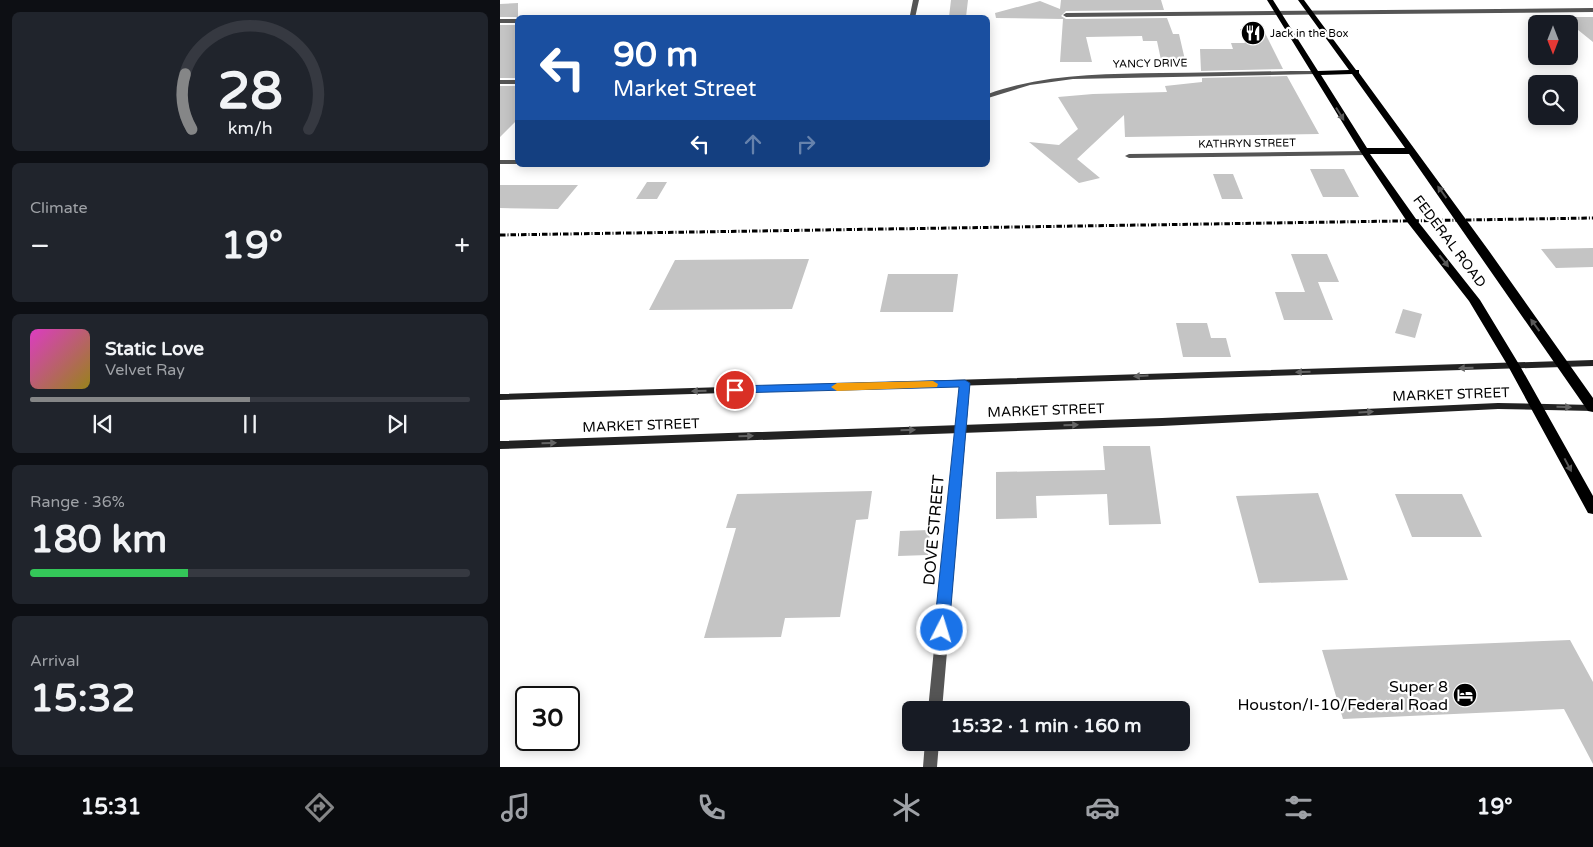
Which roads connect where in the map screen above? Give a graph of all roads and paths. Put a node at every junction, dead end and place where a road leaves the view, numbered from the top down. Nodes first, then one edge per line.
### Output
1 (916, 0) edge
2 (1270, 0) edge
3 (1301, 0) edge
4 (1593, 10) edge
5 (1280, 13) junction
6 (1310, 13) junction
7 (912, 15) edge
8 (1066, 15) dead end
9 (500, 21) edge
10 (515, 21) edge
11 (1356, 72) junction
12 (1314, 73) junction
13 (500, 82) edge
14 (515, 82) edge
15 (990, 95) edge
16 (1412, 150) junction
17 (1364, 152) junction
18 (1129, 156) dead end
19 (500, 162) edge
20 (515, 162) edge
21 (1593, 363) edge
22 (1564, 364) junction
23 (1514, 366) junction
24 (965, 383) junction
25 (500, 397) edge
26 (1536, 407) junction
27 (1593, 408) edge
28 (960, 428) junction
29 (500, 445) edge
30 (1593, 509) edge
31 (936, 701) edge
32 (931, 751) edge
33 (930, 767) edge

1 - 7 street
2 - 5 main road, FEDERAL ROAD
3 - 6 main road, FEDERAL ROAD
4 - 6 street
5 - 6 street
5 - 8 street
5 - 12 main road, FEDERAL ROAD
6 - 11 main road, FEDERAL ROAD
9 - 10 street
11 - 12 main road
11 - 16 main road, FEDERAL ROAD
12 - 15 street, YANCY DRIVE
12 -> 17 main road, FEDERAL ROAD
13 - 14 street
16 - 17 main road
22 -> 16 main road, FEDERAL ROAD
17 - 18 street, KATHRYN STREET
17 -> 23 main road, FEDERAL ROAD
19 - 20 street
21 - 22 main road, MARKET STREET
22 - 23 main road, MARKET STREET
22 - 27 main road, FEDERAL ROAD
23 -> 24 main road, MARKET STREET
23 - 26 main road, FEDERAL ROAD
24 -> 25 main road, MARKET STREET
24 - 28 street, DOVE STREET
26 -> 27 main road, MARKET STREET
28 -> 26 main road, MARKET STREET
26 -> 30 main road, FEDERAL ROAD
29 -> 28 main road, MARKET STREET
28 - 31 street, DOVE STREET
32 - 33 street

